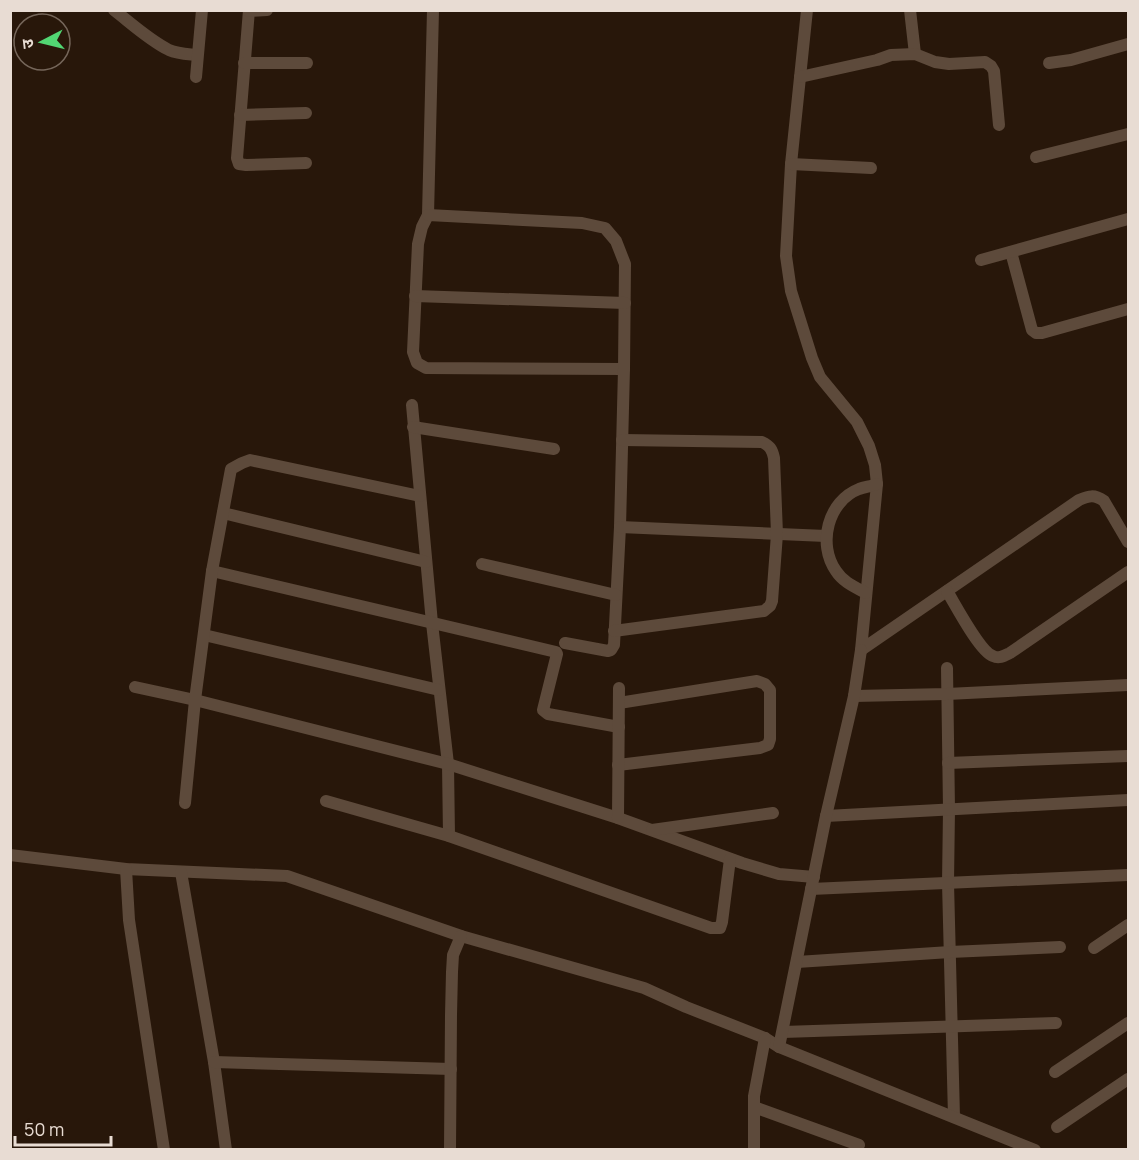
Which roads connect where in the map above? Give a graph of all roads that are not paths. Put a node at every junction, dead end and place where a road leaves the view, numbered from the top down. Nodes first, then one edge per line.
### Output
1 (114, 10) edge
2 (202, 10) edge
3 (267, 10) edge
4 (433, 10) edge
5 (807, 10) edge
6 (910, 10) edge
7 (249, 11) edge
8 (1128, 44) edge
9 (915, 54) junction
10 (198, 55) junction
11 (244, 63) junction
12 (307, 63) dead end
13 (1049, 63) dead end
14 (196, 76) dead end
15 (801, 77) junction
16 (306, 113) dead end
17 (240, 115) junction
18 (999, 125) dead end
19 (1128, 134) edge
20 (1036, 157) dead end
21 (306, 163) dead end
22 (790, 164) junction
23 (872, 168) dead end
24 (428, 210) junction
25 (1128, 219) edge
26 (1011, 252) junction
27 (981, 260) dead end
28 (415, 296) junction
29 (625, 303) junction
30 (1128, 309) edge
31 (624, 369) junction
32 (411, 405) dead end
33 (414, 427) junction
34 (622, 440) junction
35 (554, 449) dead end
36 (877, 484) junction
37 (420, 496) junction
38 (223, 513) junction
39 (620, 527) junction
40 (777, 534) junction
41 (826, 536) junction
42 (1128, 542) edge
43 (426, 562) junction
44 (482, 564) dead end
45 (212, 571) junction
46 (1128, 572) edge
47 (946, 591) junction
48 (866, 592) junction
49 (616, 595) junction
50 (432, 623) junction
51 (614, 631) junction
52 (204, 635) junction
53 (565, 643) dead end
54 (861, 650) junction
55 (946, 668) dead end
56 (1128, 685) edge
57 (135, 687) dead end
58 (619, 688) dead end
59 (439, 690) junction
60 (947, 694) junction
61 (854, 696) junction
62 (195, 700) junction
63 (619, 703) junction
64 (619, 727) junction
65 (1128, 756) edge
66 (948, 763) junction
67 (448, 764) junction
68 (618, 765) junction
69 (1128, 800) edge
70 (326, 801) dead end
71 (185, 803) dead end
72 (949, 809) junction
73 (773, 813) dead end
74 (826, 816) junction
75 (618, 818) junction
76 (651, 830) junction
77 (449, 836) junction
78 (10, 855) edge
79 (730, 859) junction
80 (126, 869) junction
81 (181, 872) junction
82 (1128, 875) edge
83 (813, 883) junction
84 (948, 883) junction
85 (1128, 925) edge
86 (461, 936) junction
87 (1060, 947) dead end
88 (1094, 948) dead end
89 (950, 952) junction
90 (797, 962) junction
91 (1056, 1023) dead end
92 (1128, 1023) edge
93 (952, 1025) junction
94 (783, 1032) junction
95 (765, 1038) junction
96 (779, 1047) junction
97 (214, 1062) junction
98 (451, 1068) junction
99 (1055, 1072) dead end
100 (1128, 1079) edge
101 (754, 1107) junction
102 (954, 1118) junction
103 (1057, 1127) dead end
104 (859, 1145) dead end
105 (164, 1149) edge
106 (226, 1149) edge
107 (450, 1149) edge
108 (754, 1149) edge
109 (1035, 1149) edge

1 - 10 street
2 - 10 street
3 - 7 street
4 - 24 street
5 - 15 street
6 - 9 street
7 - 11 street
8 - 13 street
9 - 15 street
9 - 18 street
10 - 14 street
11 - 12 street
11 - 17 street
15 - 22 street
16 - 17 street
17 - 21 street
19 - 20 street
22 - 23 street
22 - 36 street
24 - 28 street
24 - 29 street
25 - 26 street
26 - 27 street
26 - 30 street
28 - 29 street
28 - 31 street
29 - 31 street
31 - 34 street
32 - 33 street
33 - 35 street
33 - 37 street
34 - 39 street
34 - 40 street
36 - 41 street
36 - 48 street
37 - 38 street
37 - 43 street
38 - 43 street
38 - 45 street
39 - 40 street
39 - 49 street
40 - 41 street
40 - 51 street
41 - 48 street
42 - 47 street
43 - 50 street
44 - 49 street
45 - 50 street
45 - 52 street
46 - 47 street
47 - 54 street
48 - 54 street
49 - 51 street
50 - 59 street
50 - 64 street
51 - 53 street
52 - 59 street
52 - 62 street
54 - 61 street
55 - 60 street
56 - 60 street
57 - 62 street
58 - 63 street
59 - 67 street
60 - 61 street
60 - 66 street
61 - 74 street
62 - 67 street
62 - 71 street
63 - 64 street
63 - 68 street
64 - 68 street
65 - 66 street
66 - 72 street
67 - 75 street
67 - 77 street
68 - 75 street
69 - 72 street
70 - 77 street
72 - 74 street
72 - 84 street
73 - 76 street
74 - 83 street
75 - 76 street
76 - 79 street
77 - 79 street
78 - 80 street
79 - 83 street
80 - 81 street
80 - 105 street
81 - 86 street
81 - 97 street
82 - 84 street
83 - 84 street
83 - 90 street
84 - 89 street
85 - 88 street
86 - 95 street
86 - 98 street
87 - 89 street
89 - 90 street
89 - 93 street
90 - 94 street
91 - 93 street
92 - 99 street
93 - 94 street
93 - 102 street
94 - 96 street
95 - 96 street
95 - 101 street
96 - 102 street
97 - 98 street
97 - 106 street
98 - 107 street
100 - 103 street
101 - 104 street
101 - 108 street
102 - 109 street

